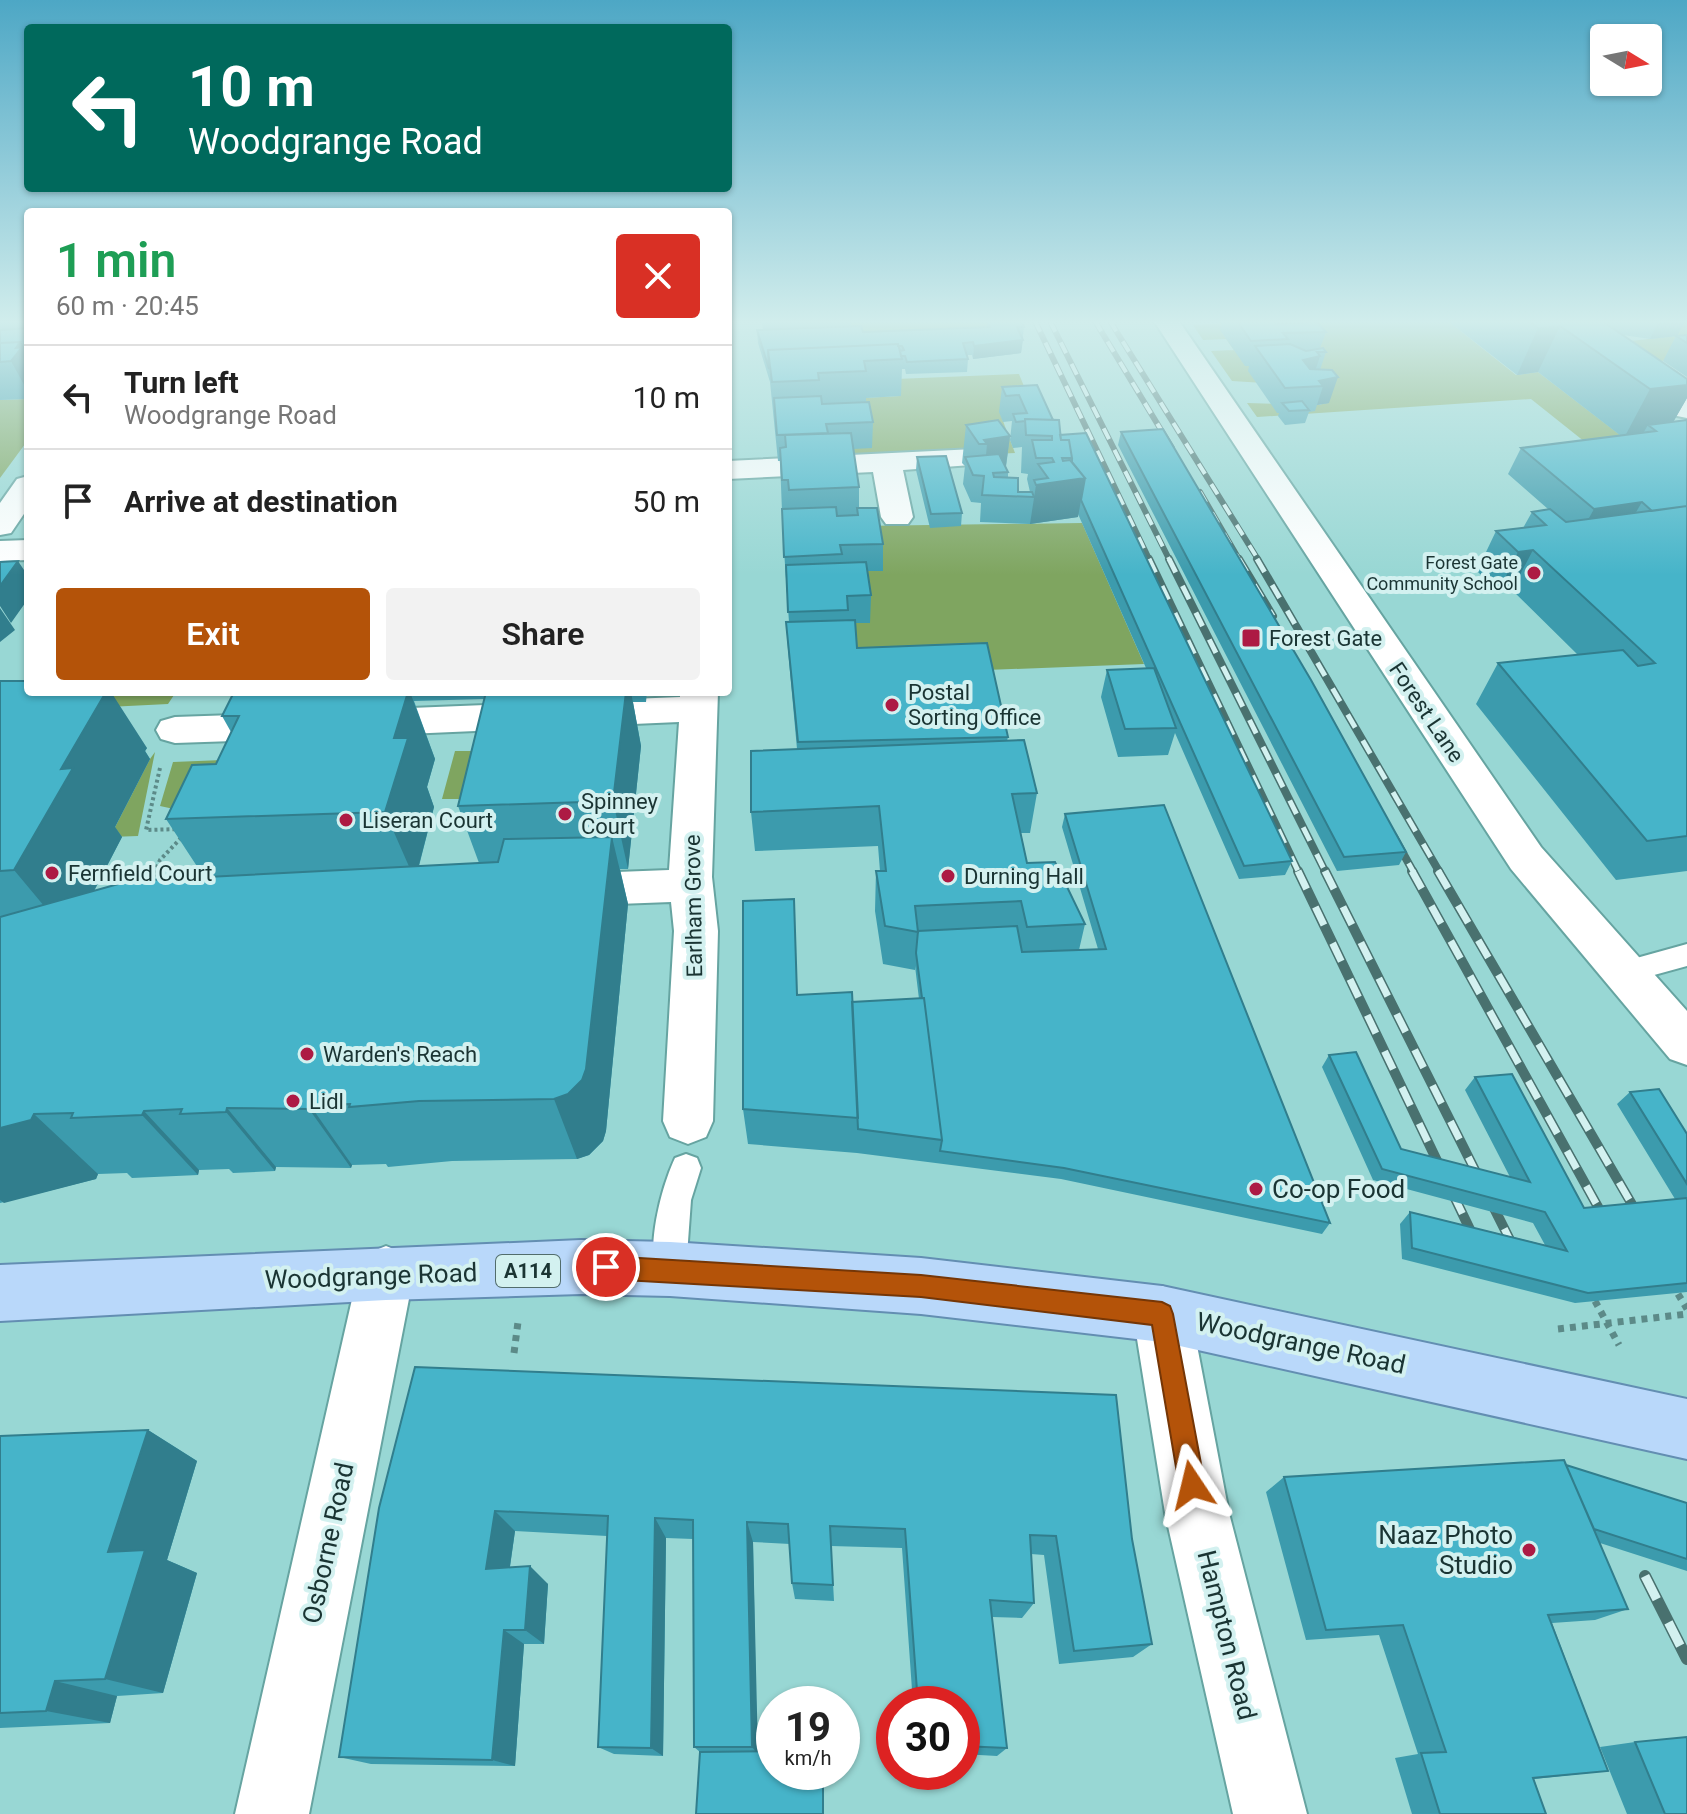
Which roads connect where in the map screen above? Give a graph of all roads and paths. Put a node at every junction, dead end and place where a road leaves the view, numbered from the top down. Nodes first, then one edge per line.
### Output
1 (1223, 406) edge
2 (975, 458) edge
3 (886, 462) junction
4 (732, 470) edge
5 (24, 491) edge
6 (897, 517) dead end
7 (0, 526) edge
8 (24, 550) edge
9 (0, 551) edge
10 (699, 701) edge
11 (175, 730) joint
12 (690, 885) junction
13 (517, 892) edge
14 (143, 894) edge
15 (1687, 955) edge
16 (1625, 972) junction
17 (1687, 1045) edge
18 (688, 1121) dead end
19 (686, 1168) dead end
20 (670, 1269) junction
21 (386, 1273) junction
22 (0, 1293) edge
23 (1678, 1294) edge
24 (1595, 1301) edge
25 (520, 1309) dead end
26 (1687, 1311) edge
27 (1162, 1314) junction
28 (1607, 1323) junction
29 (1558, 1329) dead end
30 (1619, 1345) dead end
31 (514, 1353) dead end
32 (1687, 1429) edge
33 (272, 1814) edge
34 (1270, 1814) edge

1 - 16 street, Forest Lane
2 - 3 street
3 - 4 street
3 - 6 street
5 - 7 street
8 - 9 street
10 - 11 street
10 - 12 street, Earlham Grove
11 - 14 path
12 - 13 street
12 - 18 street, Earlham Grove
15 - 16 lane
16 - 17 street, Forest Lane
19 - 20 lane
20 - 21 main road, Woodgrange Road / A114
20 - 27 main road, Woodgrange Road / A114
21 - 22 main road, Woodgrange Road / A114
21 - 33 street, Osborne Road
23 - 26 path
24 - 28 path
25 - 31 path
26 - 28 path
27 - 32 main road, Woodgrange Road / A114
27 - 34 street, Hampton Road
28 - 29 path
28 - 30 path

